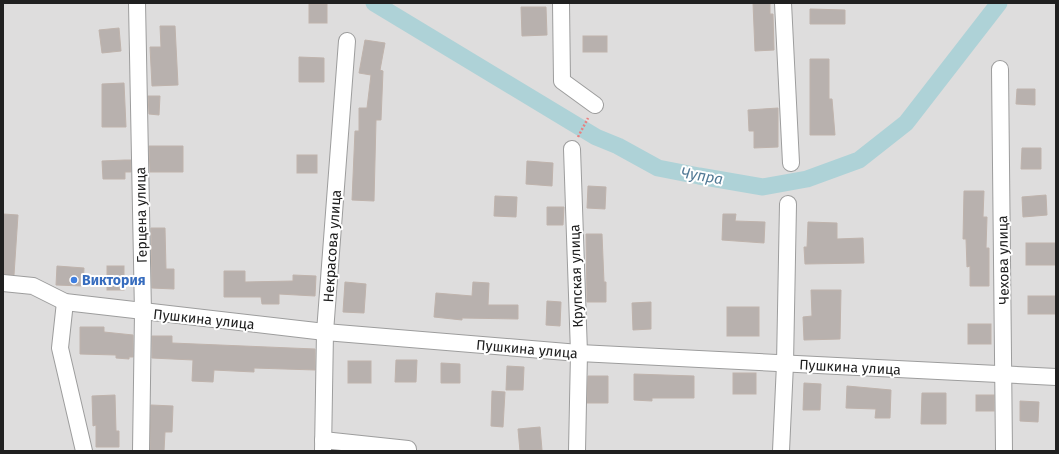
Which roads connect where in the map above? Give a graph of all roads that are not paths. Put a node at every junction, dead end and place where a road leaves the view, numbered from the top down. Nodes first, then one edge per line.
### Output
1 (136, 3) edge
2 (561, 3) edge
3 (783, 3) edge
4 (347, 41) dead end
5 (1000, 69) dead end
6 (595, 105) road end
7 (572, 149) road end
8 (791, 163) dead end
9 (788, 204) dead end
10 (3, 283) edge
11 (65, 302) junction
12 (143, 313) junction
13 (325, 332) junction
14 (579, 353) junction
15 (786, 364) junction
16 (1005, 374) junction
17 (1056, 377) edge
18 (323, 445) edge
19 (84, 451) edge
20 (141, 451) edge
21 (408, 451) edge
22 (577, 451) edge
23 (781, 451) edge
24 (1004, 451) edge

1 - 12 street, Герцена улица
2 - 6 street
3 - 8 street
4 - 13 street, Некрасова улица
5 - 16 street, Чехова улица
7 - 14 street, Крупская улица
9 - 15 street
10 - 11 street, Пушкина улица
11 - 12 street, Пушкина улица
11 - 19 street
12 - 13 street, Пушкина улица
12 - 20 street, Герцена улица
13 - 14 street, Пушкина улица
13 - 18 street, Некрасова улица
14 - 15 street, Пушкина улица
14 - 22 street, Крупская улица
15 - 16 street, Пушкина улица
15 - 23 street
16 - 17 street, Пушкина улица
16 - 24 street, Чехова улица
18 - 21 street

